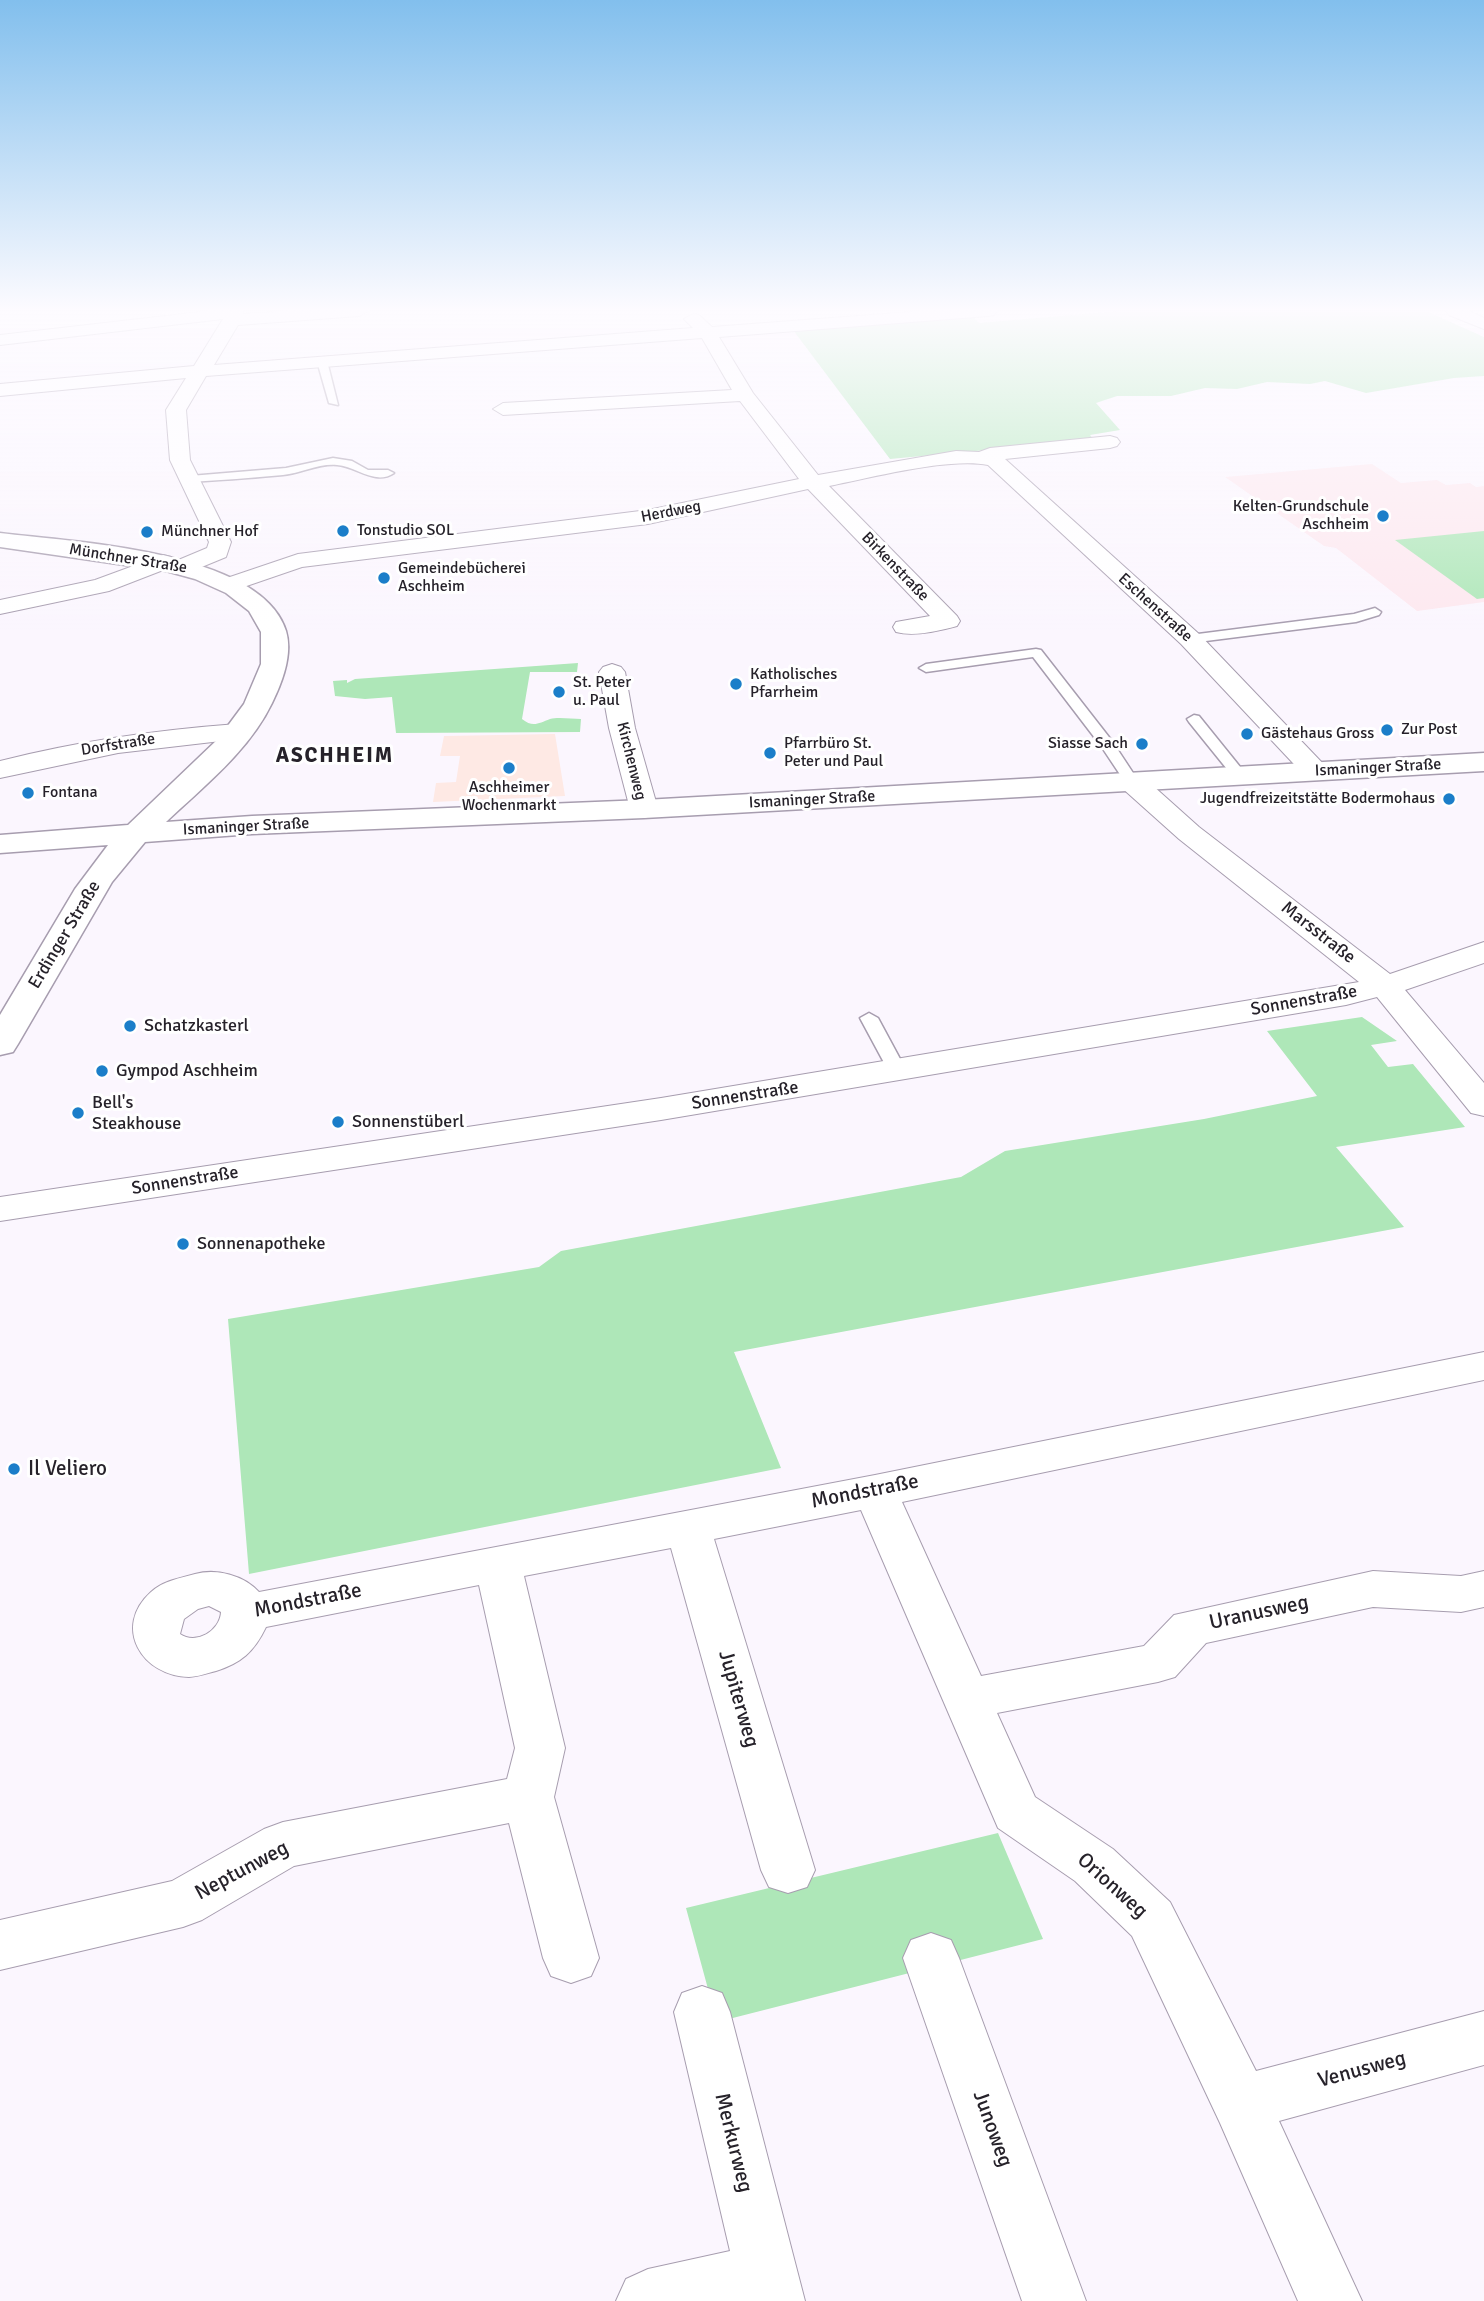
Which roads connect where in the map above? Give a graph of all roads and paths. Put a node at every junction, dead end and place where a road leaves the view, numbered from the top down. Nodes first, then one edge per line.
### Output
1 (177, 418) edge
2 (763, 418) edge
3 (1110, 442) dead end
4 (983, 458) junction
5 (388, 473) dead end
6 (190, 479) junction
7 (813, 482) junction
8 (0, 540) edge
9 (174, 564) junction
10 (232, 584) junction
11 (0, 607) edge
12 (1376, 612) dead end
13 (905, 627) dead end
14 (1190, 639) junction
15 (926, 668) dead end
16 (612, 672) dead end
17 (1194, 719) dead end
18 (237, 732) junction
19 (1484, 762) edge
20 (0, 769) edge
21 (1317, 772) junction
22 (1240, 776) junction
23 (1132, 782) junction
24 (644, 810) junction
25 (140, 833) junction
26 (0, 844) edge
27 (1484, 952) edge
28 (1384, 985) junction
29 (869, 1018) dead end
30 (0, 1044) edge
31 (897, 1070) junction
32 (1484, 1105) edge
33 (0, 1209) edge
34 (1484, 1366) edge
35 (875, 1491) junction
36 (688, 1527) junction
37 (498, 1564) junction
38 (1484, 1589) edge
39 (245, 1613) dead end
40 (966, 1699) junction
41 (528, 1797) junction
42 (788, 1870) dead end
43 (0, 1945) edge
44 (571, 1958) dead end
45 (931, 1958) dead end
46 (702, 2012) dead end
47 (1484, 2038) edge
48 (1241, 2103) junction
49 (769, 2287) edge
50 (648, 2301) edge
51 (1054, 2301) edge
52 (1330, 2301) edge

1 - 6 street
2 - 7 street
3 - 4 street, Herdweg
4 - 7 street, Herdweg
4 - 14 street, Eschenstraße
5 - 6 lane
6 - 9 street
7 - 10 street, Herdweg
7 - 13 street, Birkenstraße
8 - 9 main road, Münchner Straße
9 - 10 main road, Münchner Straße
9 - 11 street
10 - 18 main road, Münchner Straße
12 - 14 lane
14 - 21 street, Eschenstraße
15 - 23 lane
16 - 24 street, Kirchenweg
17 - 22 lane
18 - 20 street, Dorfstraße
18 - 25 main road, Münchner Straße
19 - 21 main road, Ismaninger Straße
21 - 22 main road, Ismaninger Straße
22 - 23 main road, Ismaninger Straße
23 - 24 main road, Ismaninger Straße
23 - 28 street, Marsstraße
24 - 25 main road, Ismaninger Straße
25 - 26 main road, Ismaninger Straße
25 - 30 main road, Erdinger Straße
27 - 28 street, Sonnenstraße
28 - 31 street, Sonnenstraße
28 - 32 street, Marsstraße
29 - 31 lane
31 - 33 street, Sonnenstraße
34 - 35 street, Mondstraße
35 - 36 street, Mondstraße
35 - 40 street, Orionweg
36 - 37 street, Mondstraße
36 - 42 street, Jupiterweg
37 - 39 street, Mondstraße
37 - 41 street
38 - 40 street, Uranusweg
40 - 48 street, Orionweg
41 - 43 street, Neptunweg
41 - 44 street
45 - 51 street, Junoweg
46 - 49 street, Merkurweg
47 - 48 street, Venusweg
48 - 52 street, Orionweg
49 - 50 street, Merkurweg

